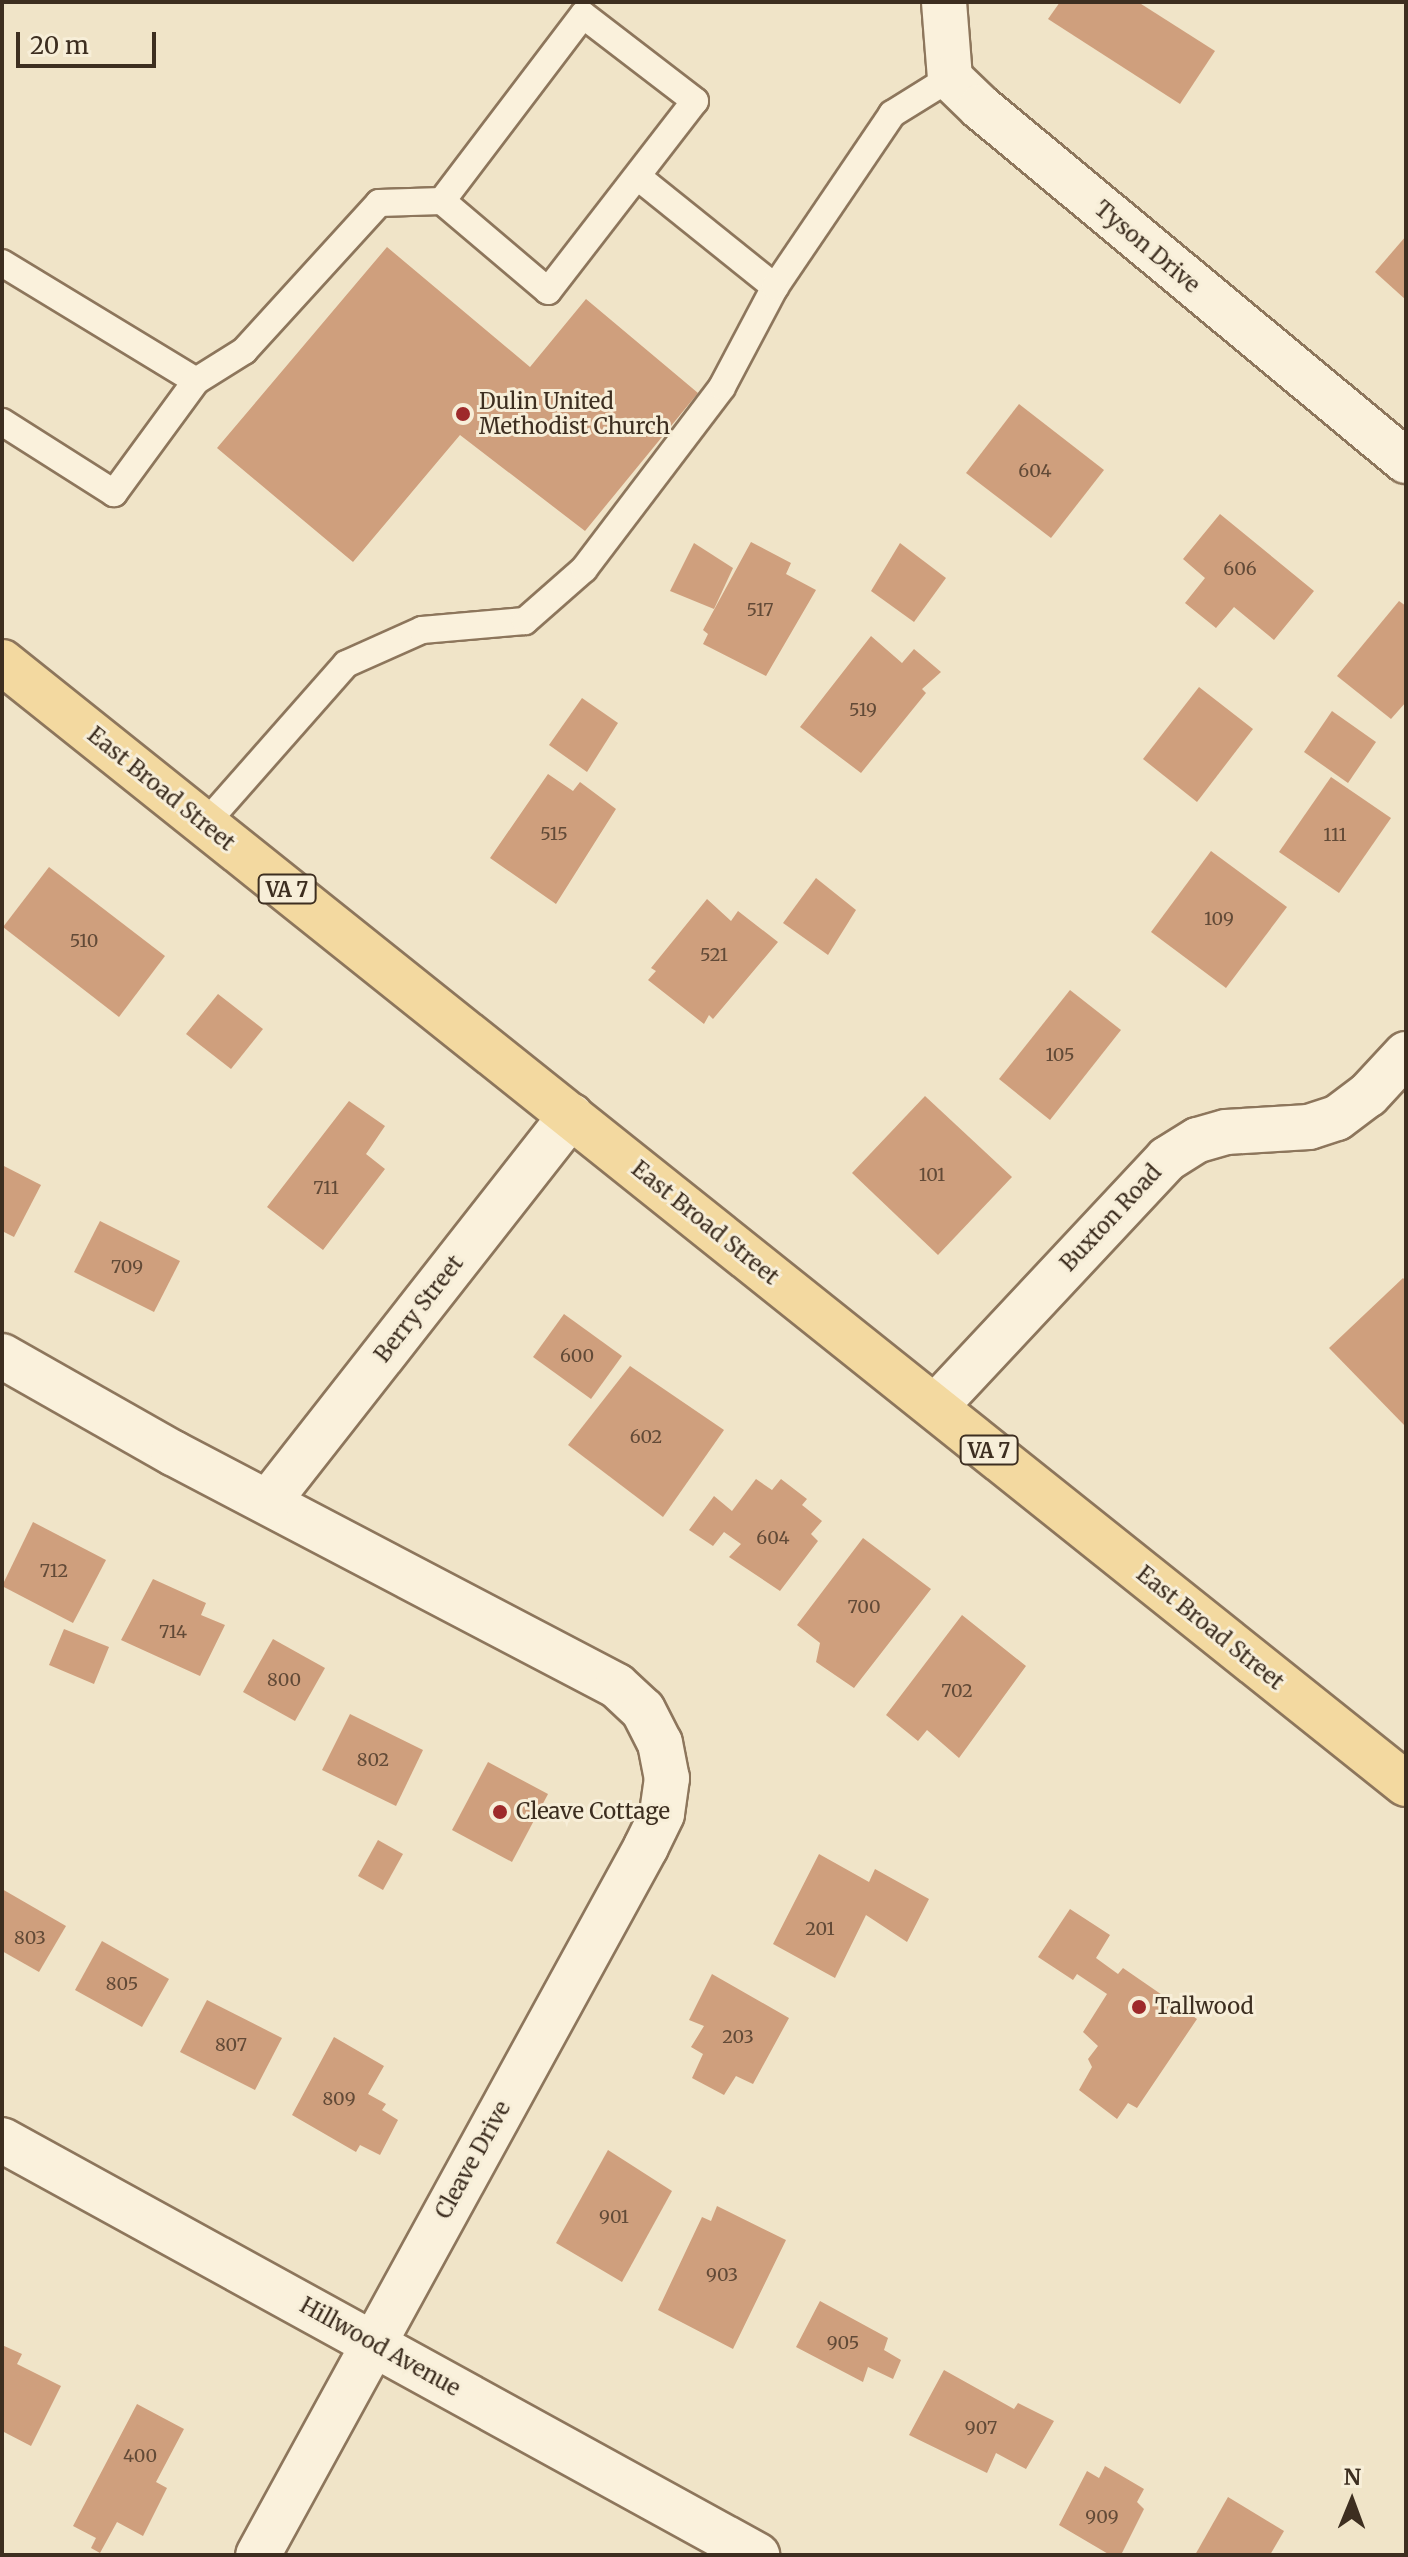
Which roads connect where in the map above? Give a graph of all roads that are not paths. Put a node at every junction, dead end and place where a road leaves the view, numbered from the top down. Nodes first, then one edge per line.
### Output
1 (944, 2) edge
2 (950, 78) junction
3 (638, 177) junction
4 (442, 201) junction
5 (2, 263) edge
6 (775, 287) junction
7 (196, 381) junction
8 (2, 422) edge
9 (1406, 461) edge
10 (2, 662) edge
11 (205, 824) junction
12 (1406, 1054) edge
13 (571, 1116) junction
14 (2, 1356) edge
15 (935, 1407) junction
16 (268, 1502) junction
17 (1406, 1784) edge
18 (2, 2140) edge
19 (372, 2343) junction
20 (258, 2555) edge
21 (757, 2555) edge

1 - 2 street
2 - 6 lane
2 - 9 street, Tyson Drive
3 - 4 lane
3 - 4 lane
3 - 6 lane
4 - 7 lane
5 - 7 lane
6 - 11 lane
7 - 8 lane
10 - 11 main road, East Broad Street / VA 7
11 - 13 main road, East Broad Street / VA 7
12 - 15 street, Buxton Road
13 - 15 main road, East Broad Street / VA 7
13 - 16 street, Berry Street
14 - 16 street
15 - 17 main road, East Broad Street / VA 7
16 - 19 street, Cleave Drive
18 - 19 street, Hillwood Avenue
19 - 20 street, Cleave Drive
19 - 21 street, Hillwood Avenue

